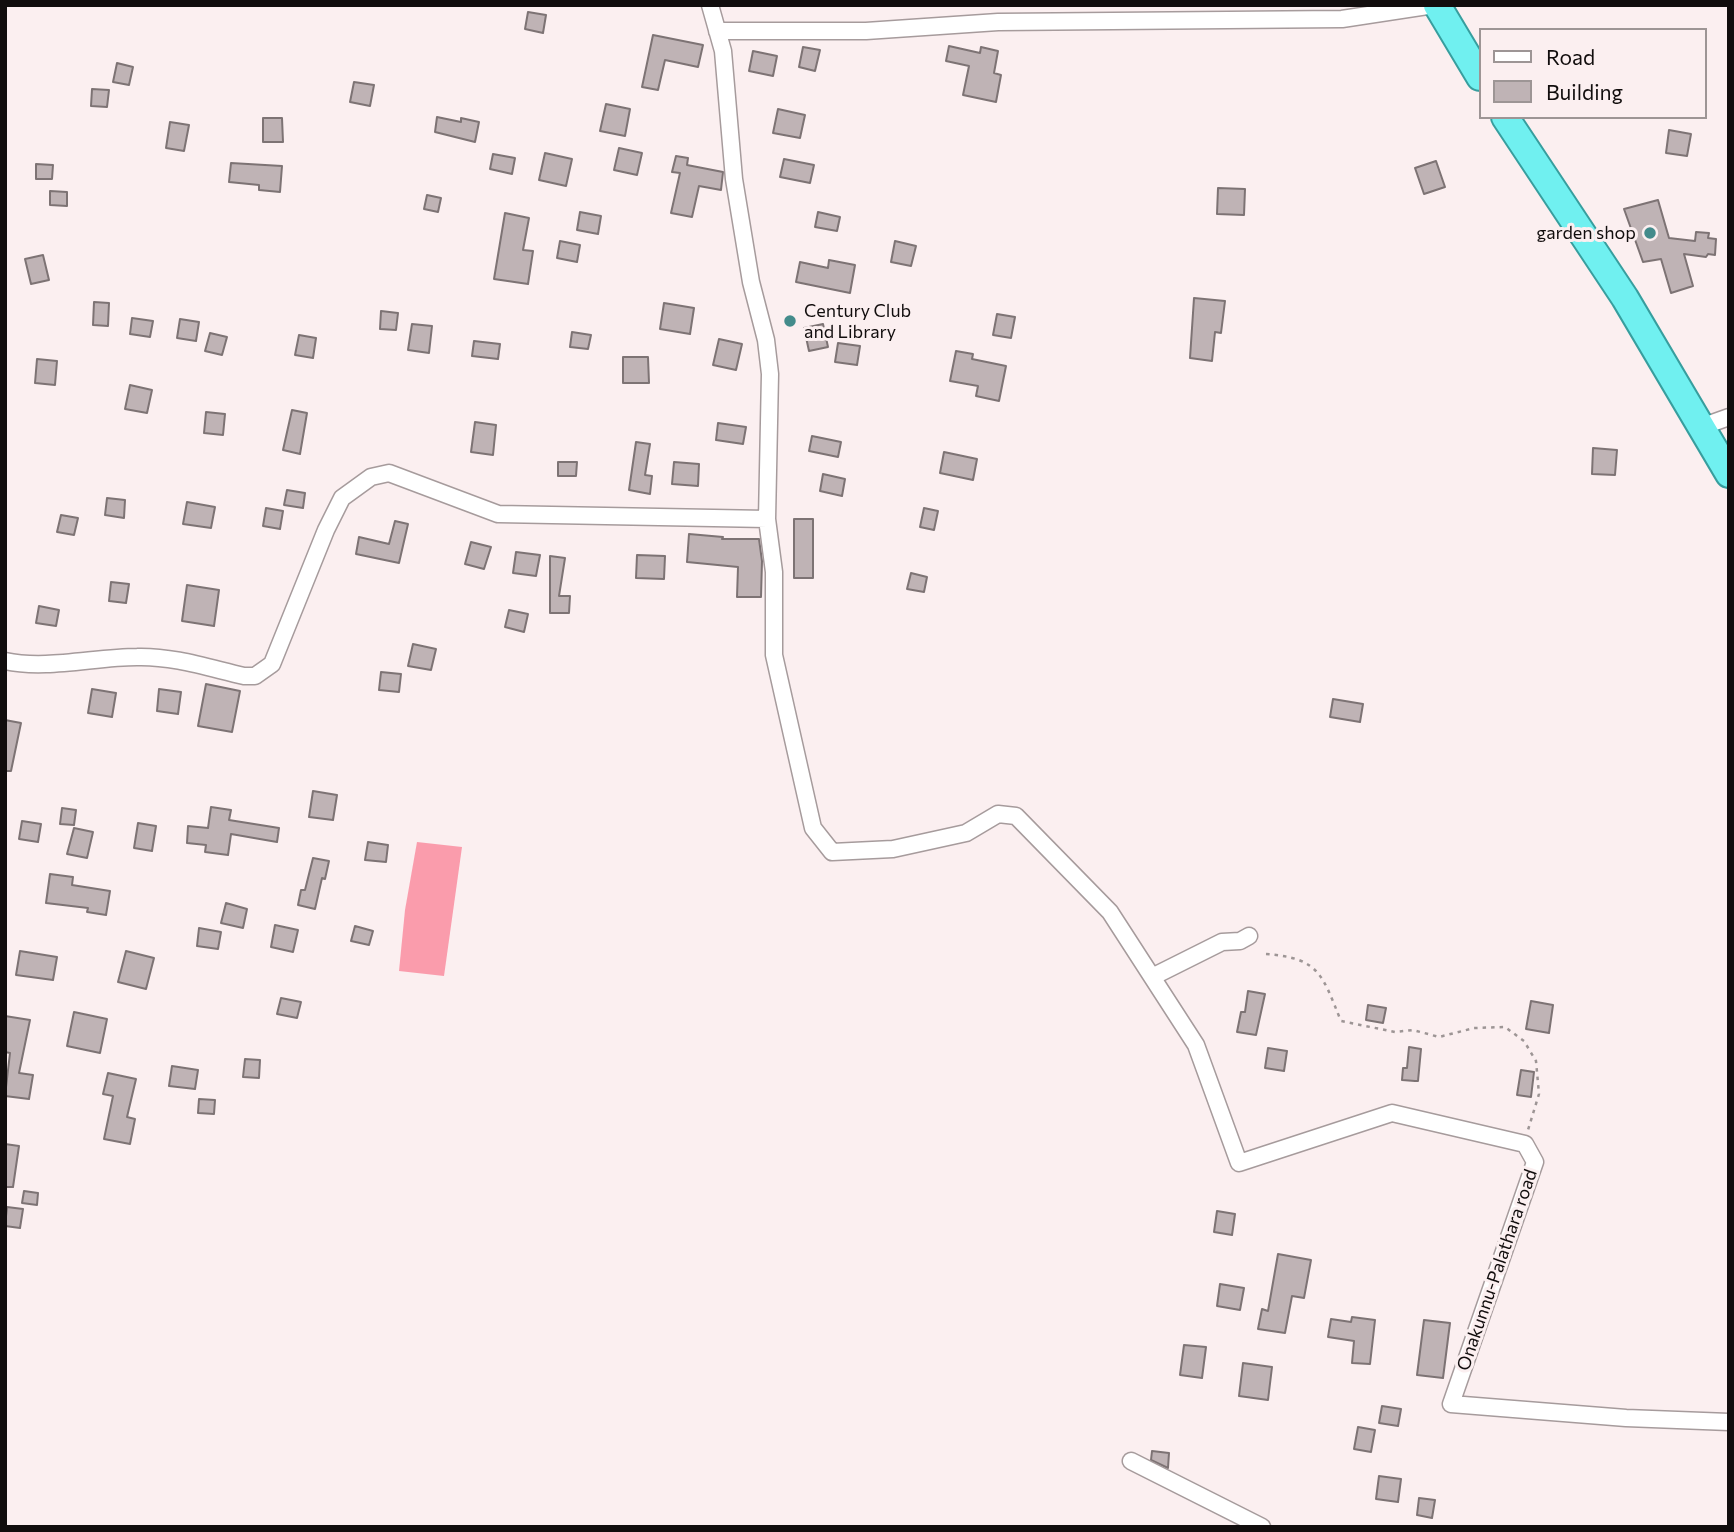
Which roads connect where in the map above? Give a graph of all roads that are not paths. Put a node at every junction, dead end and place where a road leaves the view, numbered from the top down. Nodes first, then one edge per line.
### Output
1 (710, 5) edge
2 (1436, 5) edge
3 (717, 31) junction
4 (1478, 73) edge
5 (1506, 119) edge
6 (1729, 417) edge
7 (1701, 427) junction
8 (1729, 474) edge
9 (767, 519) junction
10 (5, 661) edge
11 (1249, 936) dead end
12 (1152, 977) junction
13 (1729, 1422) edge
14 (1132, 1461) dead end
15 (1262, 1527) edge

1 - 3 street
2 - 3 street
2 - 4 highway
3 - 9 street
5 - 7 highway
6 - 7 street
7 - 8 highway
9 - 10 street
9 - 12 street, Onakunnu-Palathara road
11 - 12 street
12 - 13 street, Onakunnu-Palathara road
14 - 15 street

